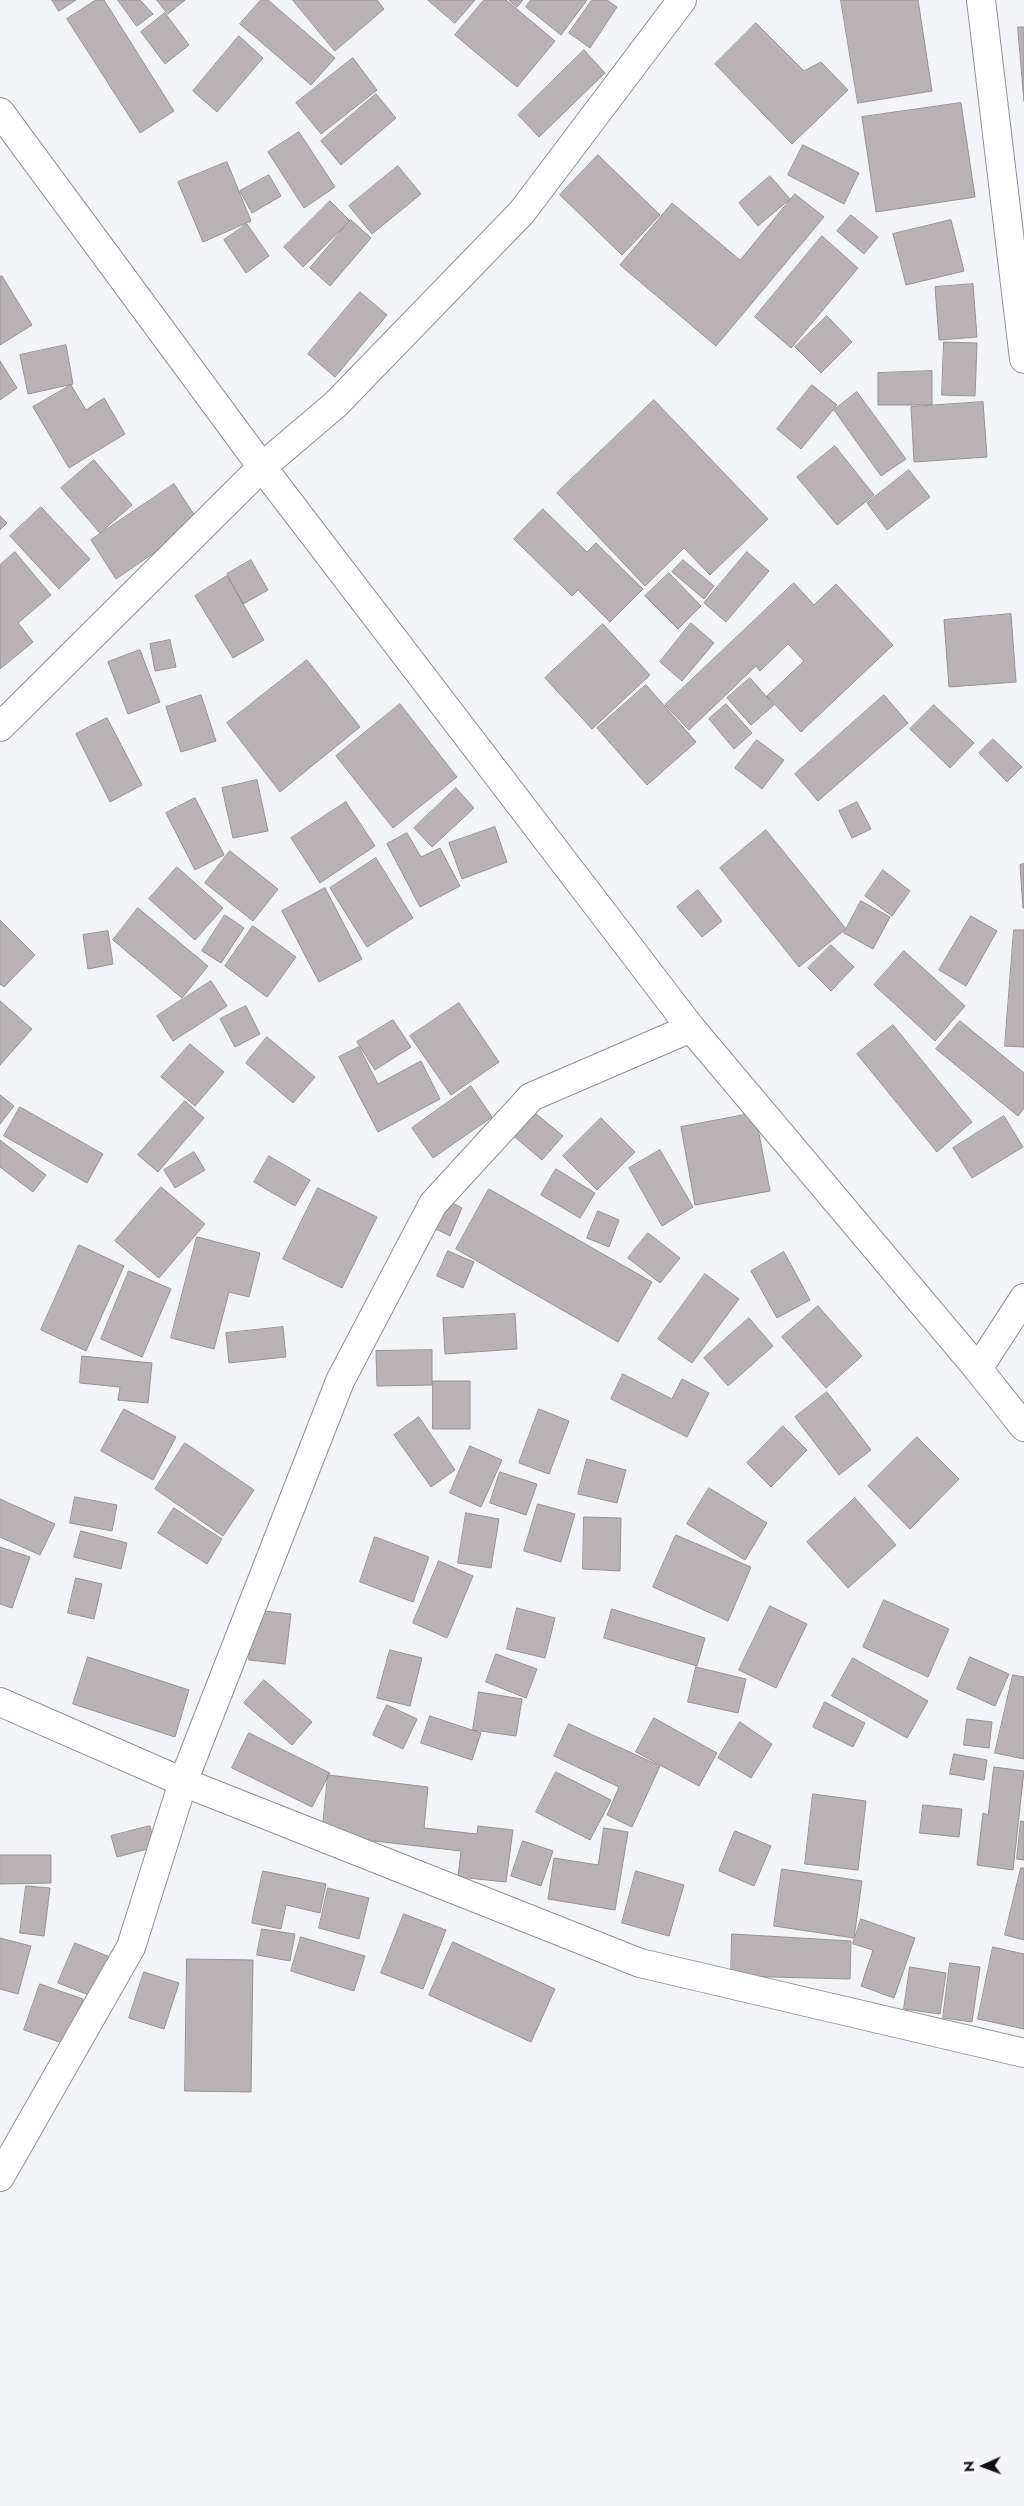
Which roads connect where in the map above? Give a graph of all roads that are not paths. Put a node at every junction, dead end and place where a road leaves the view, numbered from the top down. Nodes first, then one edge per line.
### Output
1 (682, 0) edge
2 (981, 0) edge
3 (0, 112) edge
4 (1024, 359) edge
5 (262, 467) junction
6 (0, 727) edge
7 (691, 1028) junction
8 (1024, 1298) edge
9 (978, 1369) junction
10 (1024, 1428) edge
11 (0, 1702) edge
12 (183, 1782) junction
13 (1024, 2053) edge
14 (0, 2177) edge

1 - 5 street
2 - 4 street
3 - 5 street
5 - 6 street
5 - 7 street
7 - 9 street
7 - 12 street
8 - 9 street
9 - 10 street
11 - 12 street
12 - 13 street
12 - 14 street

